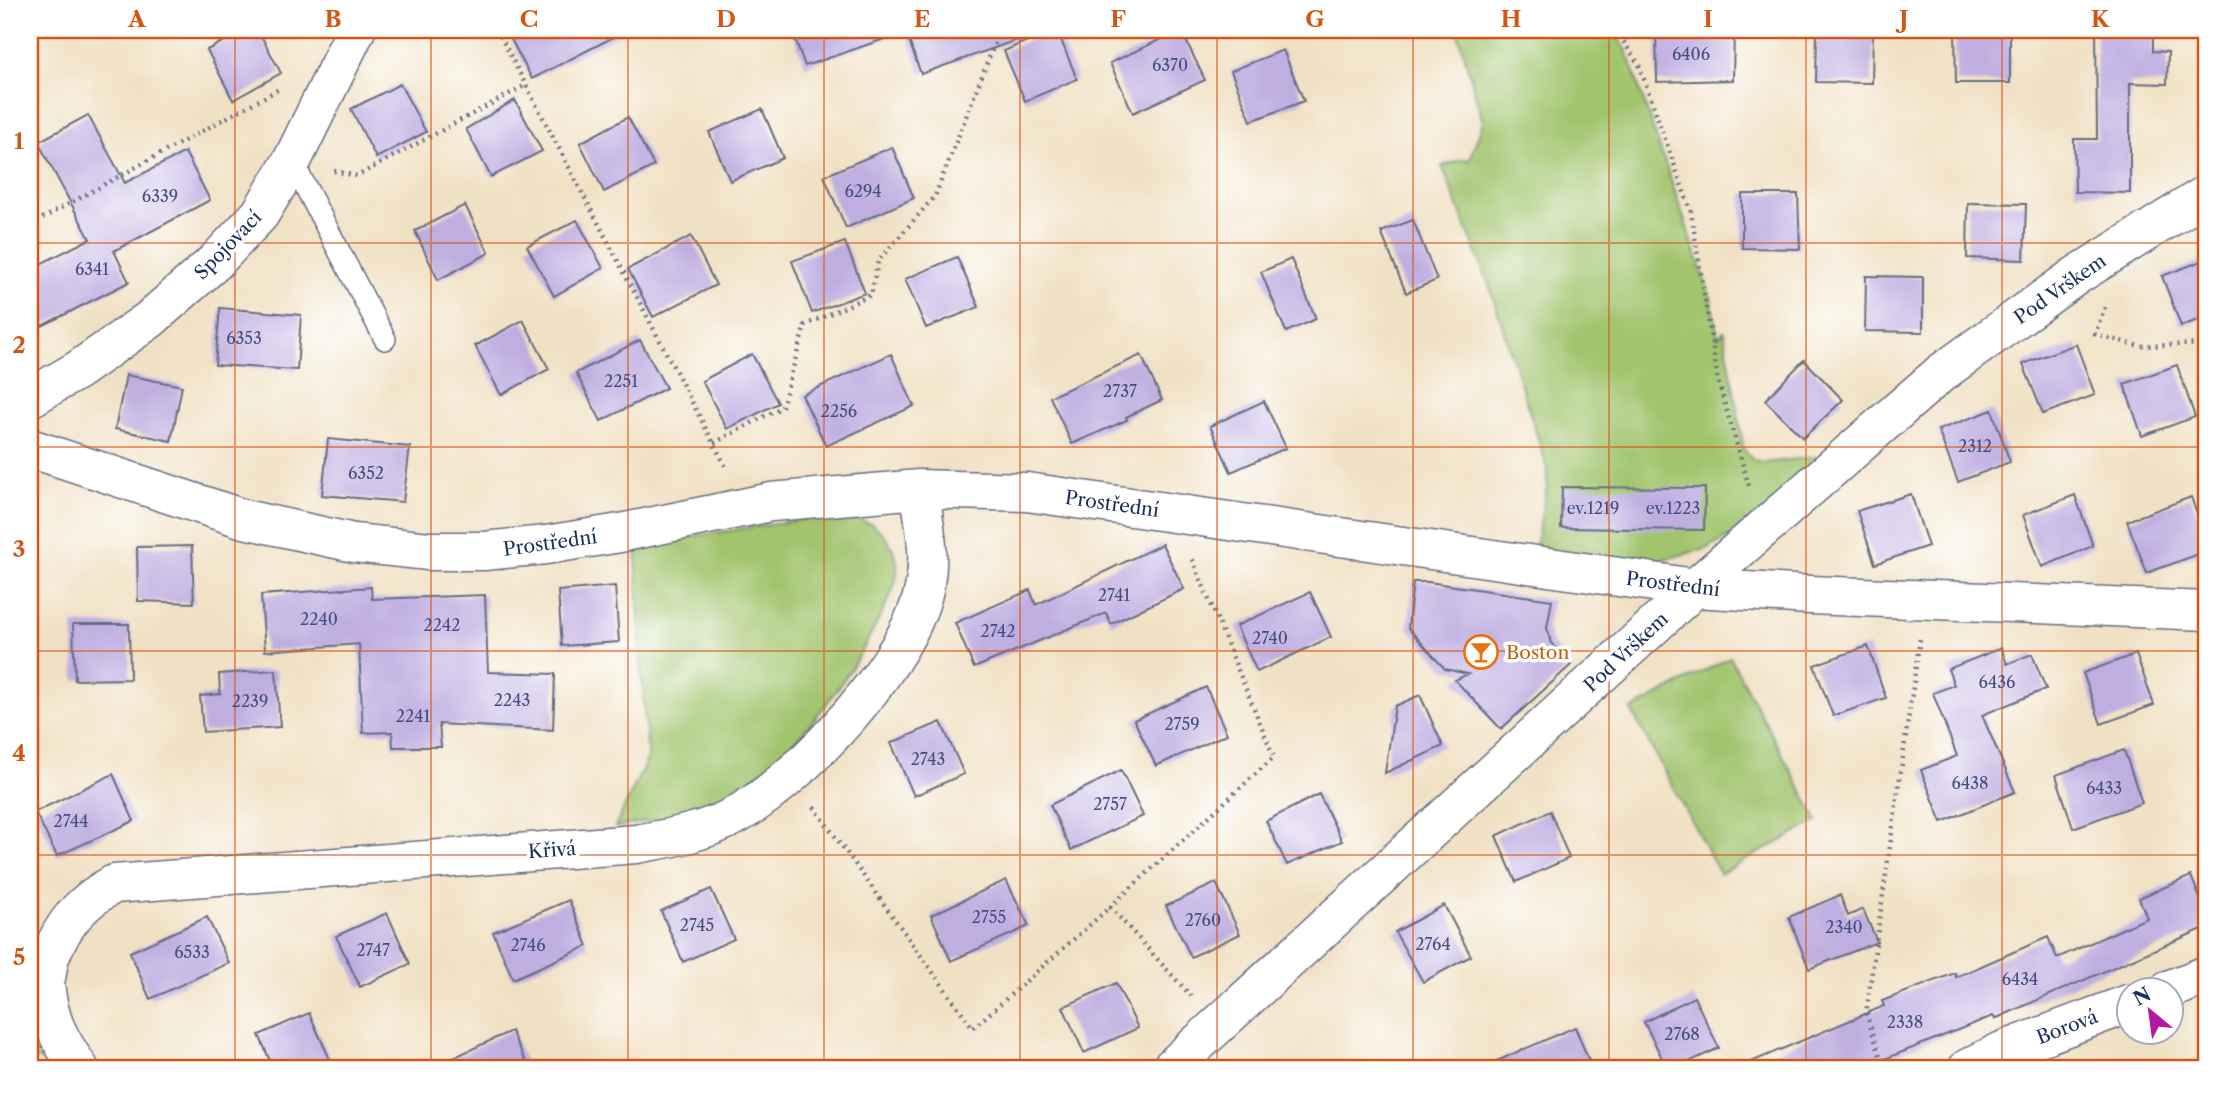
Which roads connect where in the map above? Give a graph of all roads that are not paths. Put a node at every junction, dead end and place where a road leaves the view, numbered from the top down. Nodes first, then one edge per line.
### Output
1 (356, 30) edge
2 (292, 162) junction
3 (2207, 194) edge
4 (385, 339) dead end
5 (30, 398) edge
6 (30, 448) edge
7 (919, 489) junction
8 (1695, 588) junction
9 (2207, 611) edge
10 (2207, 975) edge
11 (2184, 983) edge
12 (37, 992) edge
13 (2114, 1010) edge
14 (79, 1068) edge
15 (1171, 1068) edge
16 (1968, 1068) edge

1 - 2 street, Spojovací
2 - 4 lane
2 - 5 street, Spojovací
3 - 8 street, Pod Vrškem
6 - 7 street, Prostřední
7 - 8 street, Prostřední
7 - 12 street, Křivá
8 - 9 street, Prostřední
8 - 15 street, Pod Vrškem
10 - 11 street
12 - 14 street
13 - 16 street, Borová

